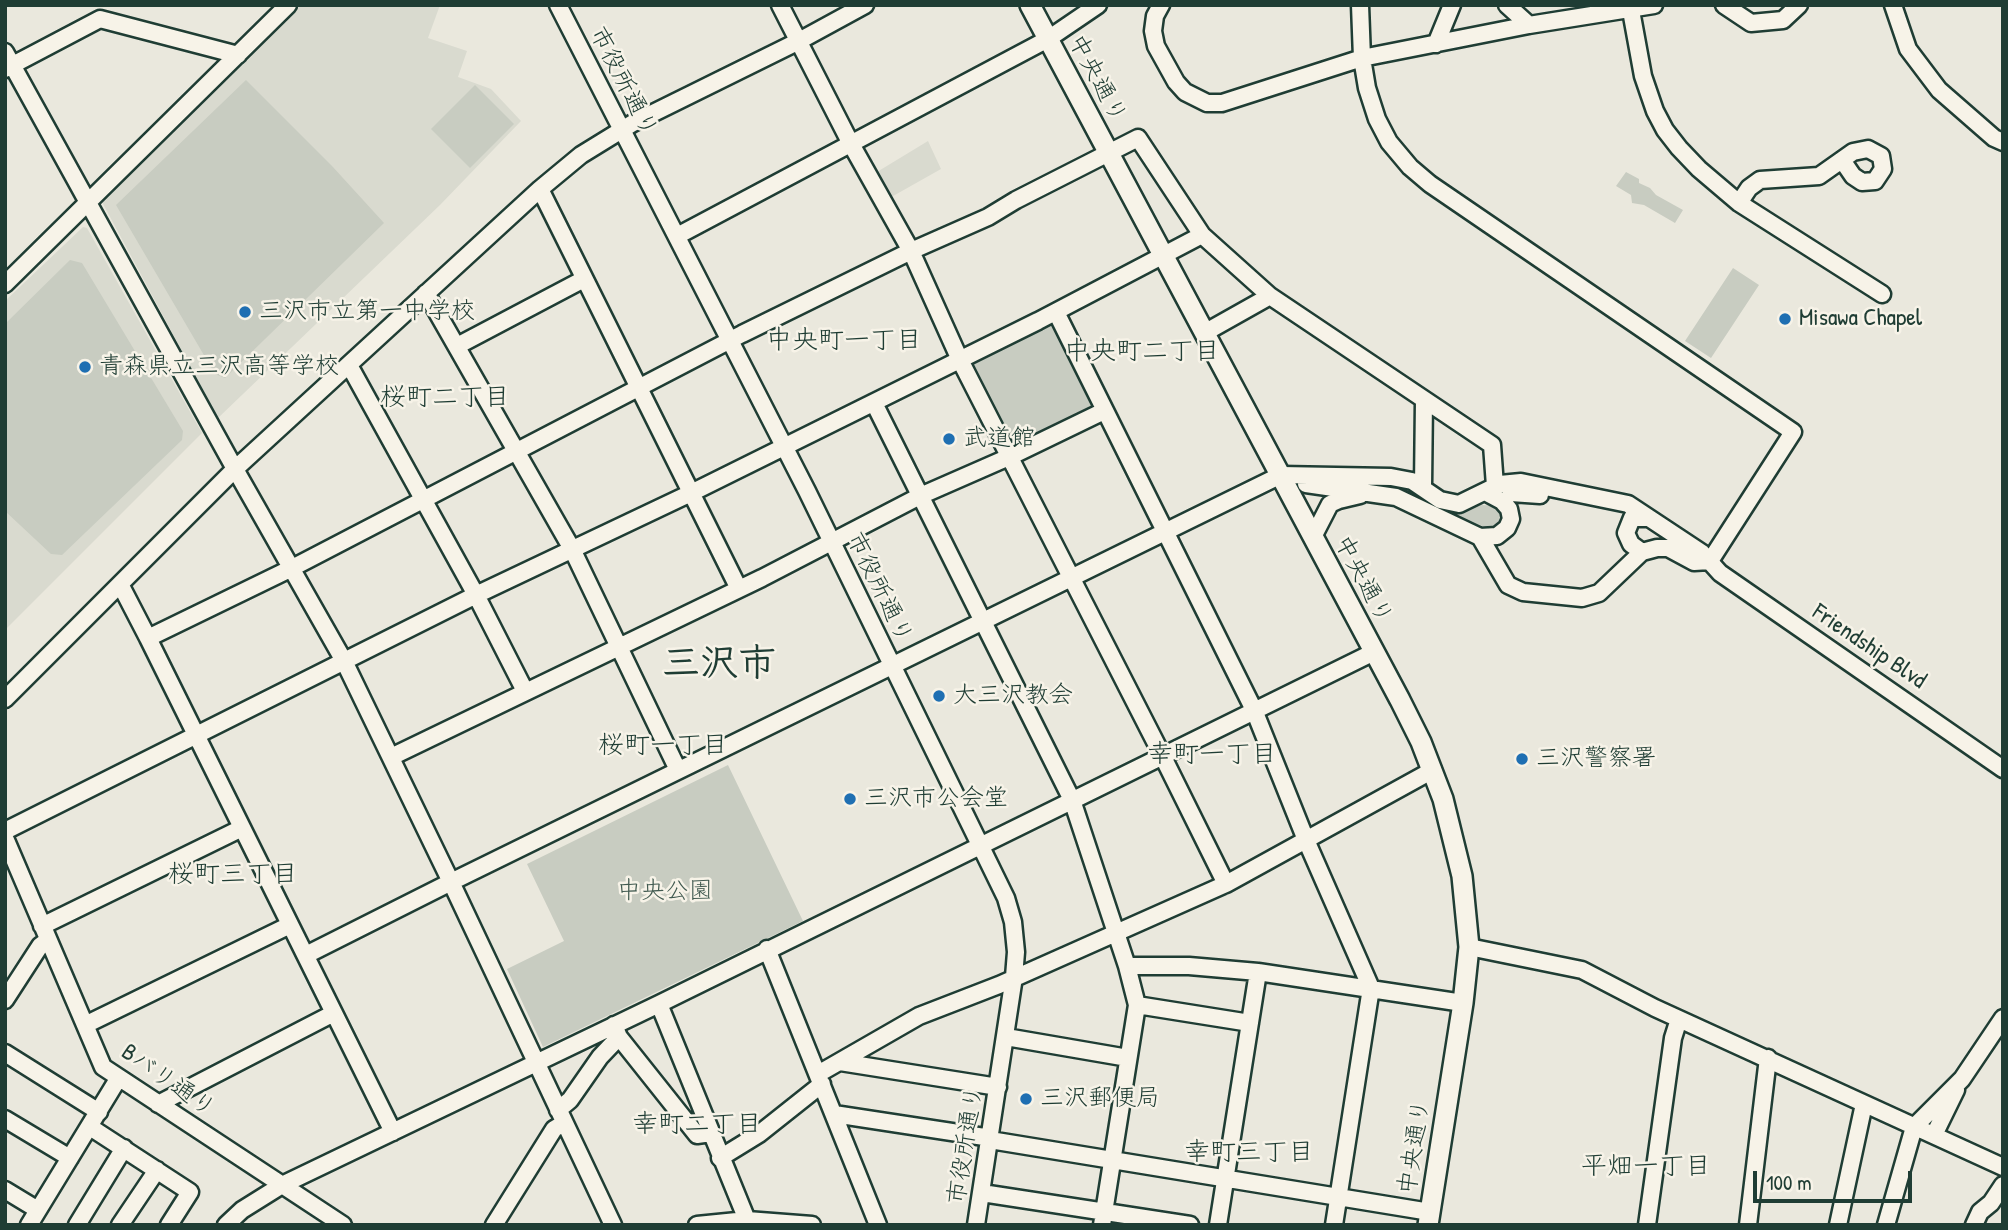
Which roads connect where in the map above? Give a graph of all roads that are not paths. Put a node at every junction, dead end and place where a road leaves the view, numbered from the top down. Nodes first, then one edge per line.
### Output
1 (288, 5) edge
2 (558, 5) edge
3 (780, 5) edge
4 (865, 5) edge
5 (1030, 5) edge
6 (1098, 5) edge
7 (1161, 5) edge
8 (1360, 5) edge
9 (1452, 5) edge
10 (1507, 5) edge
11 (1654, 5) edge
12 (1724, 5) edge
13 (1799, 5) edge
14 (1893, 5) edge
15 (1630, 7) edge
16 (101, 12) edge
17 (1529, 25) junction
18 (1048, 39) junction
19 (799, 41) junction
20 (1436, 44) junction
21 (238, 55) junction
22 (1362, 58) junction
23 (8, 62) edge
24 (621, 129) junction
25 (2003, 142) edge
26 (851, 144) junction
27 (1108, 152) junction
28 (1842, 160) dead end
29 (540, 189) junction
30 (88, 202) junction
31 (1740, 203) junction
32 (1202, 235) junction
33 (677, 236) junction
34 (911, 251) junction
35 (1164, 255) junction
36 (584, 279) junction
37 (5, 284) edge
38 (426, 293) junction
39 (1882, 294) dead end
40 (1270, 296) junction
41 (1056, 312) junction
42 (1206, 332) junction
43 (730, 341) junction
44 (457, 346) junction
45 (960, 360) junction
46 (349, 365) junction
47 (639, 389) junction
48 (1424, 400) junction
49 (874, 403) junction
50 (1104, 411) junction
51 (784, 446) junction
52 (517, 452) junction
53 (1009, 457) junction
54 (235, 468) junction
55 (1281, 475) junction
56 (1423, 487) junction
57 (1490, 489) junction
58 (691, 493) junction
59 (1373, 493) junction
60 (1511, 493) dead end
61 (920, 496) junction
62 (424, 500) junction
63 (1644, 517) junction
64 (1165, 532) junction
65 (1313, 537) junction
66 (1480, 537) junction
67 (832, 542) junction
68 (572, 549) junction
69 (1642, 552) junction
70 (1710, 561) junction
71 (292, 568) junction
72 (1072, 579) junction
73 (120, 584) junction
74 (739, 589) junction
75 (476, 595) junction
76 (982, 622) junction
77 (148, 638) junction
78 (620, 646) junction
79 (1374, 652) junction
80 (344, 661) junction
81 (892, 666) junction
82 (525, 691) junction
83 (5, 699) edge
84 (1254, 710) junction
85 (196, 737) junction
86 (1163, 755) junction
87 (390, 757) junction
88 (2003, 769) edge
89 (678, 770) junction
90 (1433, 770) junction
91 (1072, 800) junction
92 (242, 828) junction
93 (5, 831) edge
94 (5, 838) edge
95 (1306, 839) junction
96 (981, 845) junction
97 (451, 882) junction
98 (1226, 884) junction
99 (290, 925) junction
100 (45, 933) junction
101 (1116, 933) junction
102 (1469, 947) junction
103 (767, 949) junction
104 (306, 955) junction
105 (1127, 966) junction
106 (1258, 972) junction
107 (1014, 977) junction
108 (1371, 988) junction
109 (7, 992) edge
110 (1463, 1003) junction
111 (659, 1004) junction
112 (1137, 1005) junction
113 (334, 1013) junction
114 (2003, 1018) edge
115 (1679, 1019) junction
116 (1250, 1023) junction
117 (85, 1025) junction
118 (616, 1031) junction
119 (1006, 1037) junction
120 (5, 1053) edge
121 (1128, 1058) junction
122 (1768, 1058) junction
123 (535, 1062) junction
124 (840, 1062) junction
125 (118, 1079) junction
126 (820, 1079) junction
127 (1962, 1079) junction
128 (998, 1087) junction
129 (158, 1104) junction
130 (1864, 1104) junction
131 (99, 1112) junction
132 (834, 1114) junction
133 (561, 1116) junction
134 (5, 1119) edge
135 (90, 1127) junction
136 (1914, 1127) junction
137 (393, 1132) junction
138 (711, 1133) junction
139 (1934, 1135) junction
140 (990, 1139) junction
141 (124, 1148) junction
142 (70, 1158) junction
143 (720, 1158) junction
144 (1112, 1160) junction
145 (2003, 1167) edge
146 (157, 1170) junction
147 (1225, 1179) junction
148 (282, 1185) junction
149 (2003, 1185) edge
150 (5, 1190) edge
151 (982, 1193) junction
152 (1338, 1198) junction
153 (38, 1210) junction
154 (1103, 1218) edge
155 (1429, 1219) edge
156 (747, 1220) junction
157 (29, 1225) edge
158 (77, 1225) edge
159 (120, 1225) edge
160 (169, 1225) edge
161 (226, 1225) edge
162 (343, 1225) edge
163 (494, 1225) edge
164 (613, 1225) edge
165 (697, 1225) edge
166 (813, 1225) edge
167 (878, 1225) edge
168 (976, 1225) edge
169 (1190, 1225) edge
170 (1218, 1225) edge
171 (1334, 1225) edge
172 (1647, 1225) edge
173 (1748, 1225) edge
174 (1838, 1225) edge
175 (1886, 1225) edge
176 (1974, 1225) edge

1 - 21 street
2 - 24 street, 市役所通り
3 - 19 street
4 - 19 street
5 - 18 main road, 中央通り
6 - 18 street
7 - 22 street
8 - 22 street
9 - 20 street
10 - 17 street
11 - 15 street
12 - 13 street
14 - 25 street
15 - 17 street
15 - 31 street
16 - 21 street
16 - 23 street
17 - 20 street
18 - 26 street
18 - 27 main road, 中央通り
19 - 24 street
19 - 26 street
20 - 22 street
21 - 30 street
22 - 70 street
23 - 30 street
24 - 29 street
24 - 33 street, 市役所通り
26 - 33 street
26 - 34 street
27 - 32 street
27 - 34 street
27 - 35 main road, 中央通り
28 - 31 street
29 - 36 street
29 - 38 street
30 - 37 street
30 - 54 street
31 - 39 street
32 - 35 street
32 - 40 street
33 - 43 street, 市役所通り
34 - 43 street
34 - 45 street
35 - 41 street
35 - 42 main road, 中央通り
36 - 44 street
36 - 47 street
38 - 44 street
38 - 46 street
40 - 42 street
40 - 48 street
41 - 45 street
41 - 50 street
42 - 55 main road, 中央通り
43 - 47 street
43 - 51 street, 市役所通り
44 - 52 street
45 - 49 street
45 - 53 street
46 - 54 street
46 - 62 street
47 - 52 street
47 - 58 street
48 - 56 street
48 - 57 street
49 - 51 street
49 - 61 street
50 - 53 street
50 - 64 street
51 - 58 street
51 - 67 street, 市役所通り
52 - 62 street
52 - 68 street
53 - 61 street
53 - 72 street
54 - 71 street
54 - 73 street
55 - 56 street
55 - 59 street
55 - 64 street
55 - 65 main road, 中央通り
56 - 57 street
57 - 63 street
57 - 66 street
58 - 68 street
58 - 74 street
59 - 65 street
59 - 66 street
60 - 63 street
61 - 67 street
61 - 76 street
62 - 71 street
62 - 75 street
63 - 69 street
63 - 70 street, Friendship Blvd
64 - 72 street
64 - 84 street
65 - 79 main road, 中央通り
66 - 69 street
67 - 74 street
67 - 81 street, 市役所通り
68 - 75 street
68 - 78 street
69 - 70 street
70 - 88 street, Friendship Blvd
71 - 77 street
71 - 80 street
72 - 76 street
72 - 86 street
73 - 77 street
73 - 83 street
74 - 78 street
75 - 80 street
75 - 82 street
76 - 81 street
76 - 91 street
77 - 85 street
78 - 82 street
78 - 89 street
79 - 84 street
79 - 90 main road, 中央通り
80 - 85 street
80 - 87 street
81 - 89 street
81 - 96 street, 市役所通り
82 - 87 street
84 - 86 street
84 - 95 street
85 - 92 street
85 - 93 street
86 - 91 street
86 - 98 street
87 - 97 street
89 - 97 street
90 - 95 street
90 - 102 main road, 中央通り
91 - 96 street
91 - 101 street
92 - 99 street
92 - 100 street
94 - 100 street, Bバリ通り
95 - 98 street
95 - 108 street
96 - 103 street
96 - 107 street, 市役所通り
97 - 104 street
97 - 123 street
98 - 101 street
99 - 104 street
99 - 117 street
100 - 109 street
100 - 117 street, Bバリ通り
101 - 105 street
101 - 107 street
102 - 110 main road, 中央通り
102 - 115 street
103 - 111 street
103 - 126 street
104 - 113 street
105 - 106 street
105 - 112 street
106 - 108 street
106 - 116 street
107 - 119 street, 市役所通り
107 - 124 street
108 - 110 street
108 - 152 street
110 - 155 main road, 中央通り
111 - 118 street
111 - 138 street
112 - 116 street
112 - 121 street
113 - 129 street
113 - 137 street
114 - 127 street
115 - 122 street
115 - 172 street
116 - 147 street
117 - 125 street, Bバリ通り
118 - 123 street
118 - 133 street
118 - 138 street
119 - 121 street
119 - 128 street, 市役所通り
120 - 131 street
121 - 144 street
122 - 130 street
122 - 173 street
123 - 133 street
123 - 137 street
124 - 126 street
124 - 128 street
125 - 129 street, Bバリ通り
125 - 131 street
126 - 132 street
126 - 143 street
127 - 136 street
127 - 139 street
128 - 140 street, 市役所通り
129 - 148 street, Bバリ通り
130 - 136 street
130 - 174 street
131 - 135 street
132 - 140 street
132 - 167 street
133 - 163 street
133 - 164 street
134 - 142 street
135 - 141 street
135 - 142 street
136 - 139 street
136 - 175 street
137 - 148 street
138 - 143 street
139 - 145 street
140 - 144 street
140 - 151 street, 市役所通り
141 - 146 street
141 - 158 street
142 - 153 street
143 - 156 street
144 - 147 street
144 - 154 street
146 - 159 street
146 - 160 street
147 - 152 street
147 - 170 street
148 - 161 street
148 - 162 street, Bバリ通り
149 - 176 street
150 - 153 street
151 - 154 street
151 - 168 street, 市役所通り
152 - 155 street
152 - 171 street
153 - 157 street
154 - 169 street
156 - 165 street
156 - 166 street

